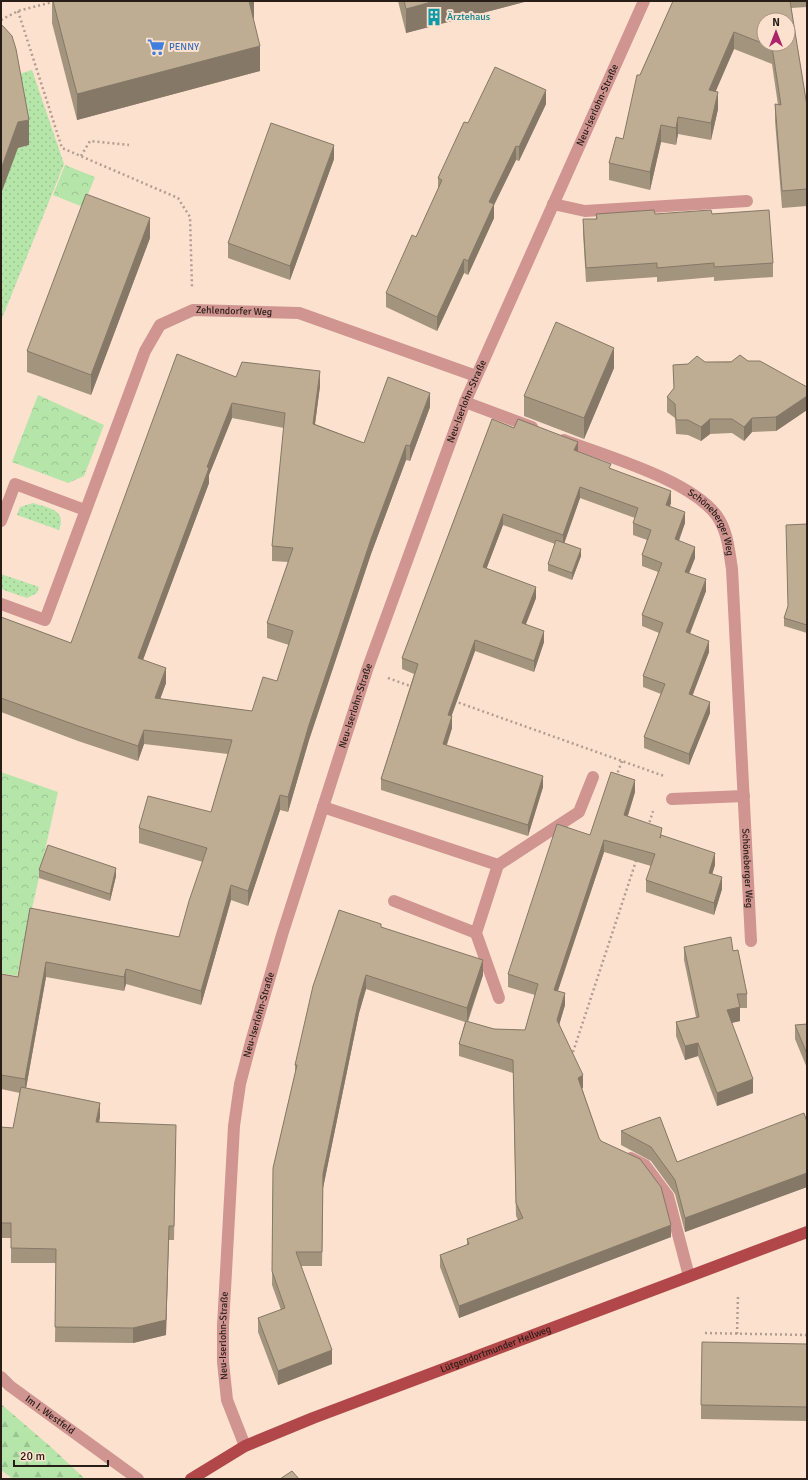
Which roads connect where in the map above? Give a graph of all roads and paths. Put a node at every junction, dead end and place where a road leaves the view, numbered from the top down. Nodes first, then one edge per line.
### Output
1 (56, 1) edge
2 (644, 1) edge
3 (18, 11) junction
4 (1, 20) edge
5 (129, 145) dead end
6 (81, 156) junction
7 (746, 201) dead end
8 (553, 204) junction
9 (193, 310) junction
10 (476, 376) junction
11 (465, 402) junction
12 (85, 510) junction
13 (1, 521) edge
14 (1, 604) edge
15 (367, 670) junction
16 (420, 689) edge
17 (450, 699) edge
18 (622, 761) junction
19 (593, 777) dead end
20 (616, 777) edge
21 (662, 783) dead end
22 (744, 796) junction
23 (672, 799) dead end
24 (655, 804) dead end
25 (323, 807) junction
26 (646, 833) edge
27 (639, 854) edge
28 (498, 865) junction
29 (394, 901) dead end
30 (476, 933) junction
31 (751, 941) dead end
32 (499, 998) dead end
33 (573, 1052) edge
34 (619, 1152) edge
35 (807, 1232) edge
36 (689, 1276) junction
37 (738, 1296) dead end
38 (705, 1333) dead end
39 (737, 1334) junction
40 (807, 1335) edge
41 (1, 1377) edge
42 (245, 1446) junction
43 (138, 1479) edge
44 (190, 1479) edge

1 - 3 path
2 - 8 street, Neu-Iserlohn-Straße
3 - 4 path
3 - 6 path
5 - 6 path
6 - 9 path
7 - 8 street
8 - 10 street, Neu-Iserlohn-Straße
9 - 10 street, Zehlendorfer Weg
9 - 12 street, Zehlendorfer Weg
10 - 11 street, Neu-Iserlohn-Straße
11 - 15 street, Neu-Iserlohn-Straße
11 - 22 street, Schöneberger Weg
12 - 13 street
12 - 14 street, Zehlendorfer Weg
15 - 16 path
15 - 25 street, Neu-Iserlohn-Straße
17 - 18 path
18 - 20 path
18 - 21 path
19 - 28 street
22 - 23 street
22 - 31 street, Schöneberger Weg
24 - 26 path
25 - 28 street
25 - 42 street, Neu-Iserlohn-Straße
27 - 33 path
28 - 30 street
29 - 30 street
30 - 32 street
34 - 36 street
35 - 36 main road, Lütgendortmunder Hellweg
36 - 42 main road, Lütgendortmunder Hellweg
37 - 39 path
38 - 39 path
39 - 40 path
41 - 43 street, Im I. Westfeld
42 - 44 main road, Lütgendortmunder Hellweg

